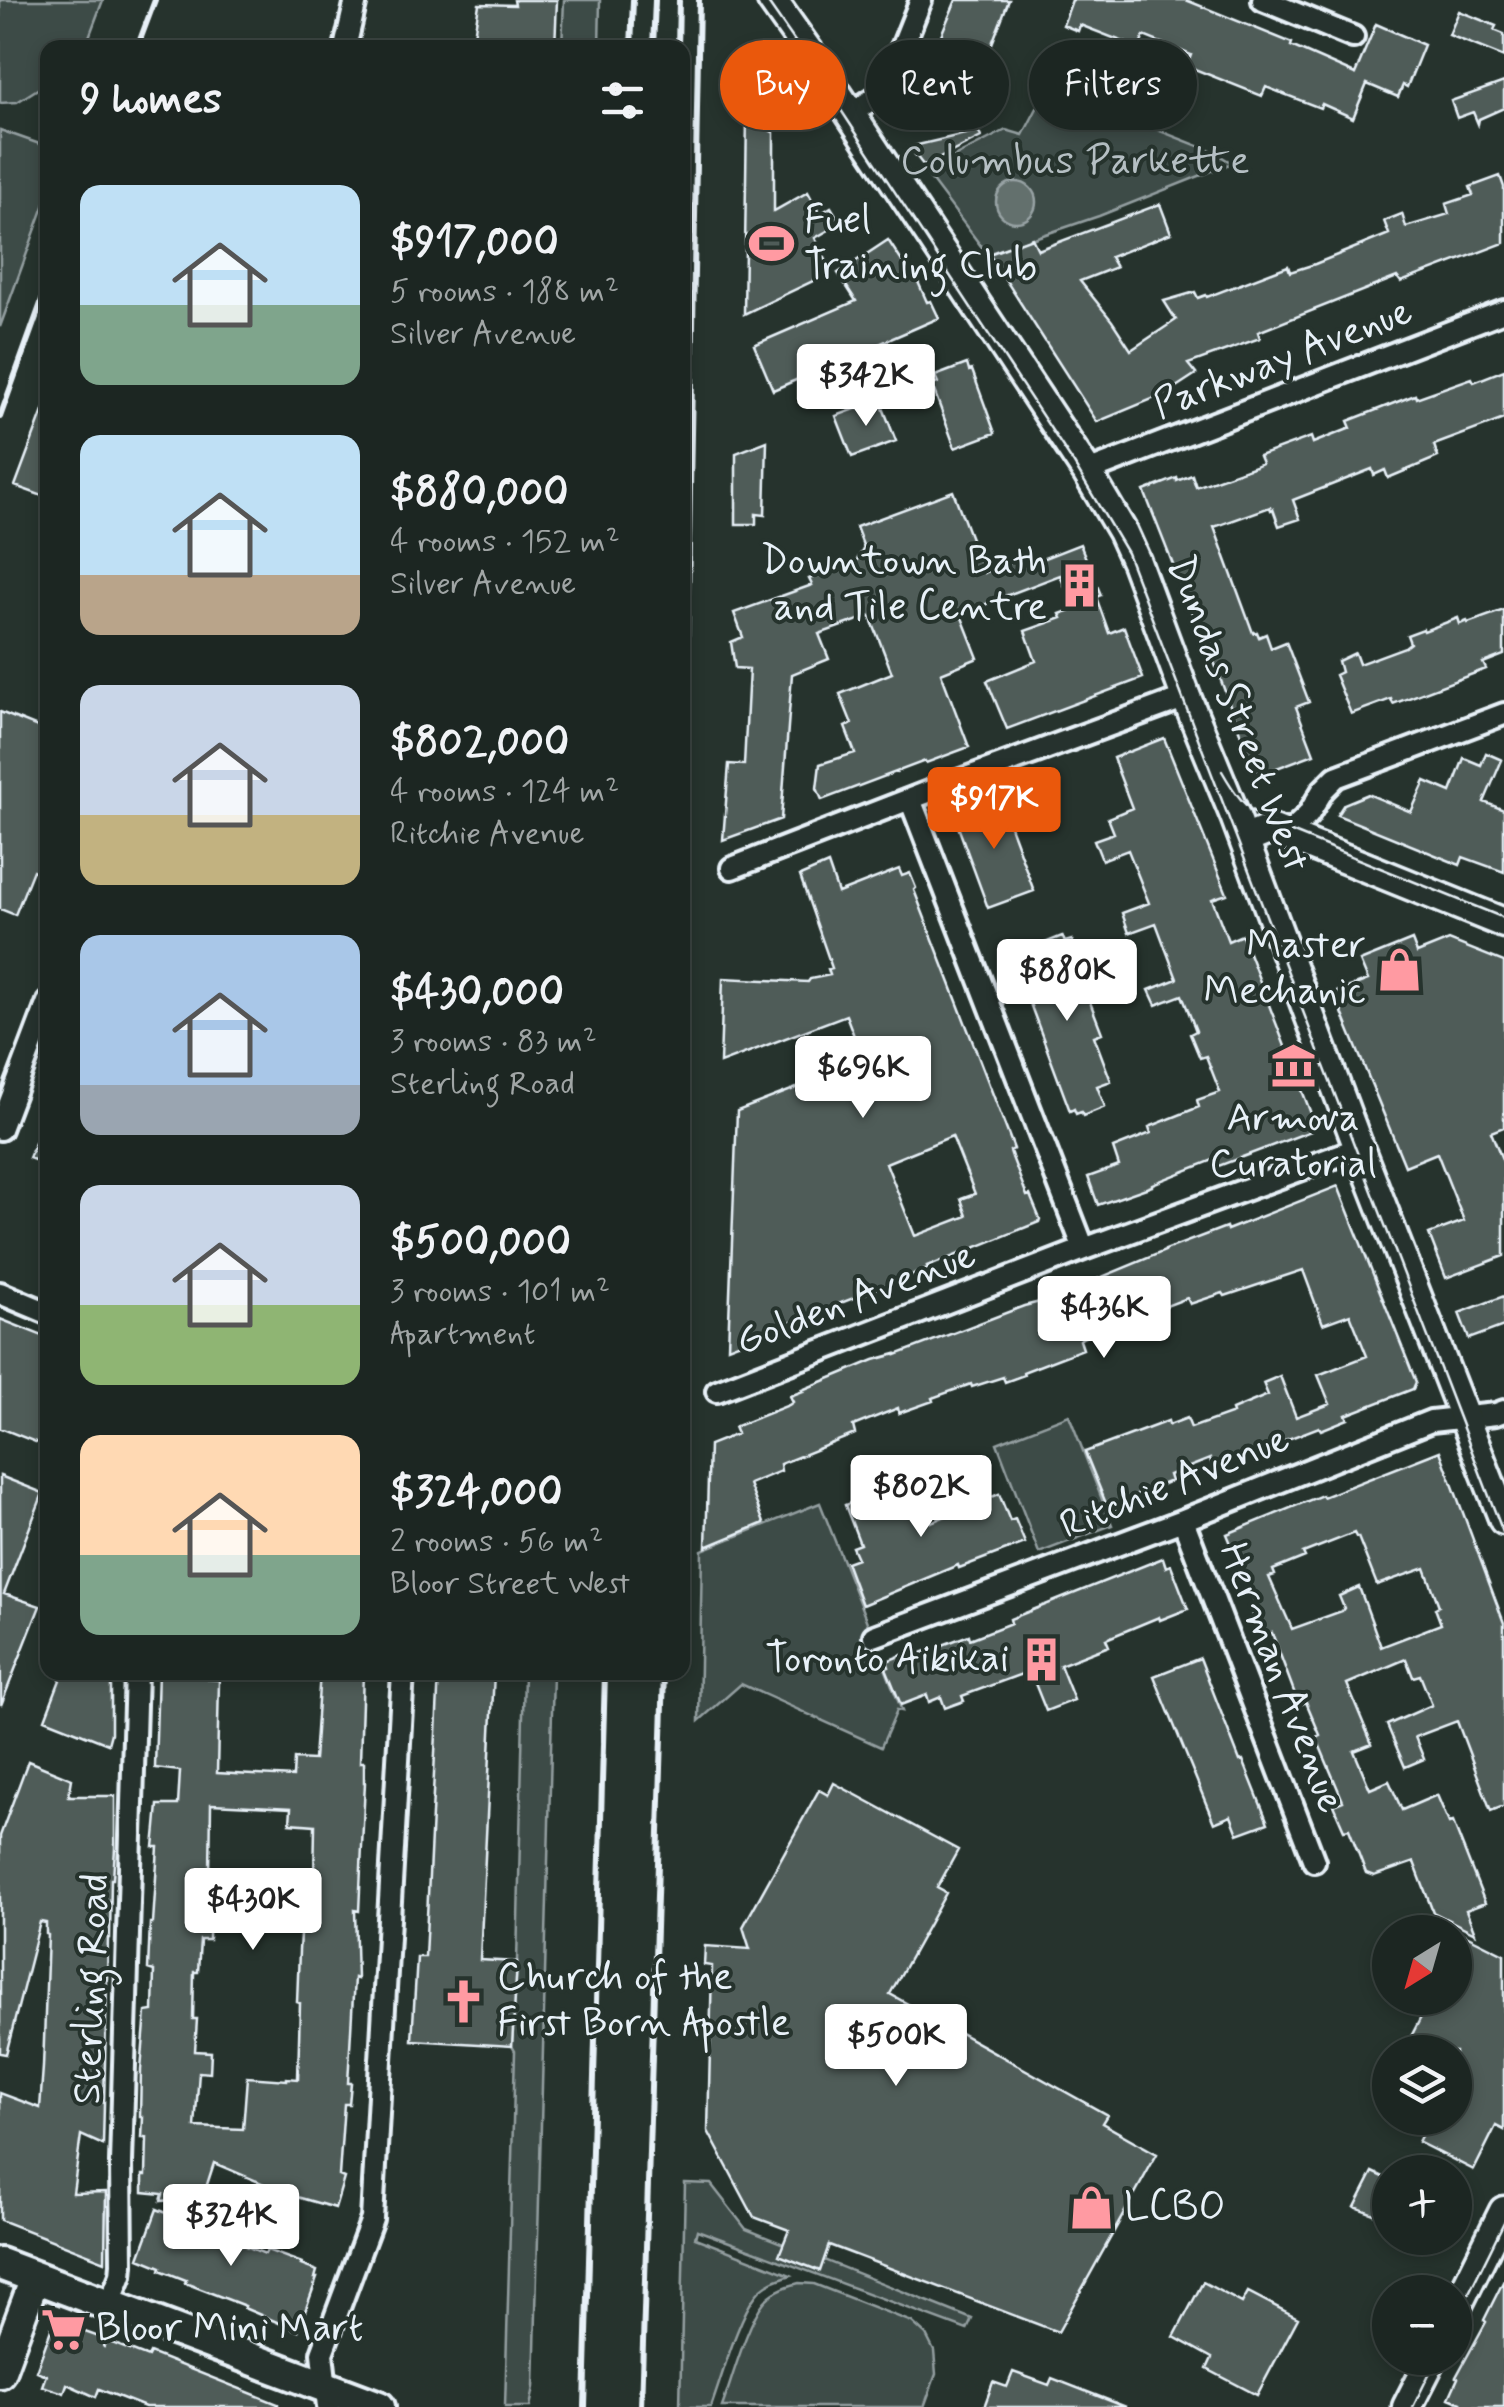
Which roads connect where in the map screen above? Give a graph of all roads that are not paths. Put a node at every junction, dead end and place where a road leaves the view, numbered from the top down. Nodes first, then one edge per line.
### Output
1 (356, 0) edge
2 (772, 0) edge
3 (920, 0) edge
4 (1262, 0) edge
5 (1354, 37) dead end
6 (348, 40) edge
7 (850, 114) junction
8 (1504, 311) edge
9 (1087, 472) junction
10 (1186, 697) junction
11 (1504, 714) edge
12 (910, 799) junction
13 (1287, 835) junction
14 (1244, 840) junction
15 (732, 868) dead end
16 (1504, 923) edge
17 (40, 1023) edge
18 (0, 1128) edge
19 (1359, 1148) junction
20 (1084, 1249) junction
21 (0, 1293) edge
22 (40, 1310) edge
23 (716, 1391) dead end
24 (1504, 1411) edge
25 (1465, 1418) junction
26 (1183, 1520) junction
27 (1504, 1520) edge
28 (874, 1636) dead end
29 (136, 1680) edge
30 (403, 1680) edge
31 (1314, 1860) dead end
32 (1504, 2210) edge
33 (0, 2264) edge
34 (1472, 2275) edge
35 (35, 2278) junction
36 (110, 2305) junction
37 (0, 2374) edge
38 (1423, 2375) edge
39 (328, 2397) edge
40 (379, 2407) edge
41 (1407, 2407) edge

1 - 6 street
2 - 7 main road, Dundas Street West
3 - 7 street
4 - 5 street
7 - 9 main road, Dundas Street West
8 - 9 street, Parkway Avenue
9 - 10 main road, Dundas Street West
10 - 12 street
10 - 14 main road, Dundas Street West
11 - 13 street
12 - 15 street
12 - 20 street
13 - 14 main road
13 - 16 main road
14 - 19 main road, Dundas Street West
17 - 18 street
19 - 20 street, Golden Avenue
19 - 25 main road, Dundas Street West
20 - 23 street, Golden Avenue
21 - 22 street
24 - 25 street, Ritchie Avenue
25 - 26 street, Ritchie Avenue
25 - 27 main road, Dundas Street West
26 - 28 street, Ritchie Avenue
26 - 31 street, Herman Avenue
29 - 36 street, Sterling Road
30 - 39 street
32 - 34 main road
33 - 35 main road
35 - 36 main road
35 - 37 main road
36 - 39 main road
38 - 41 main road
39 - 40 main road

